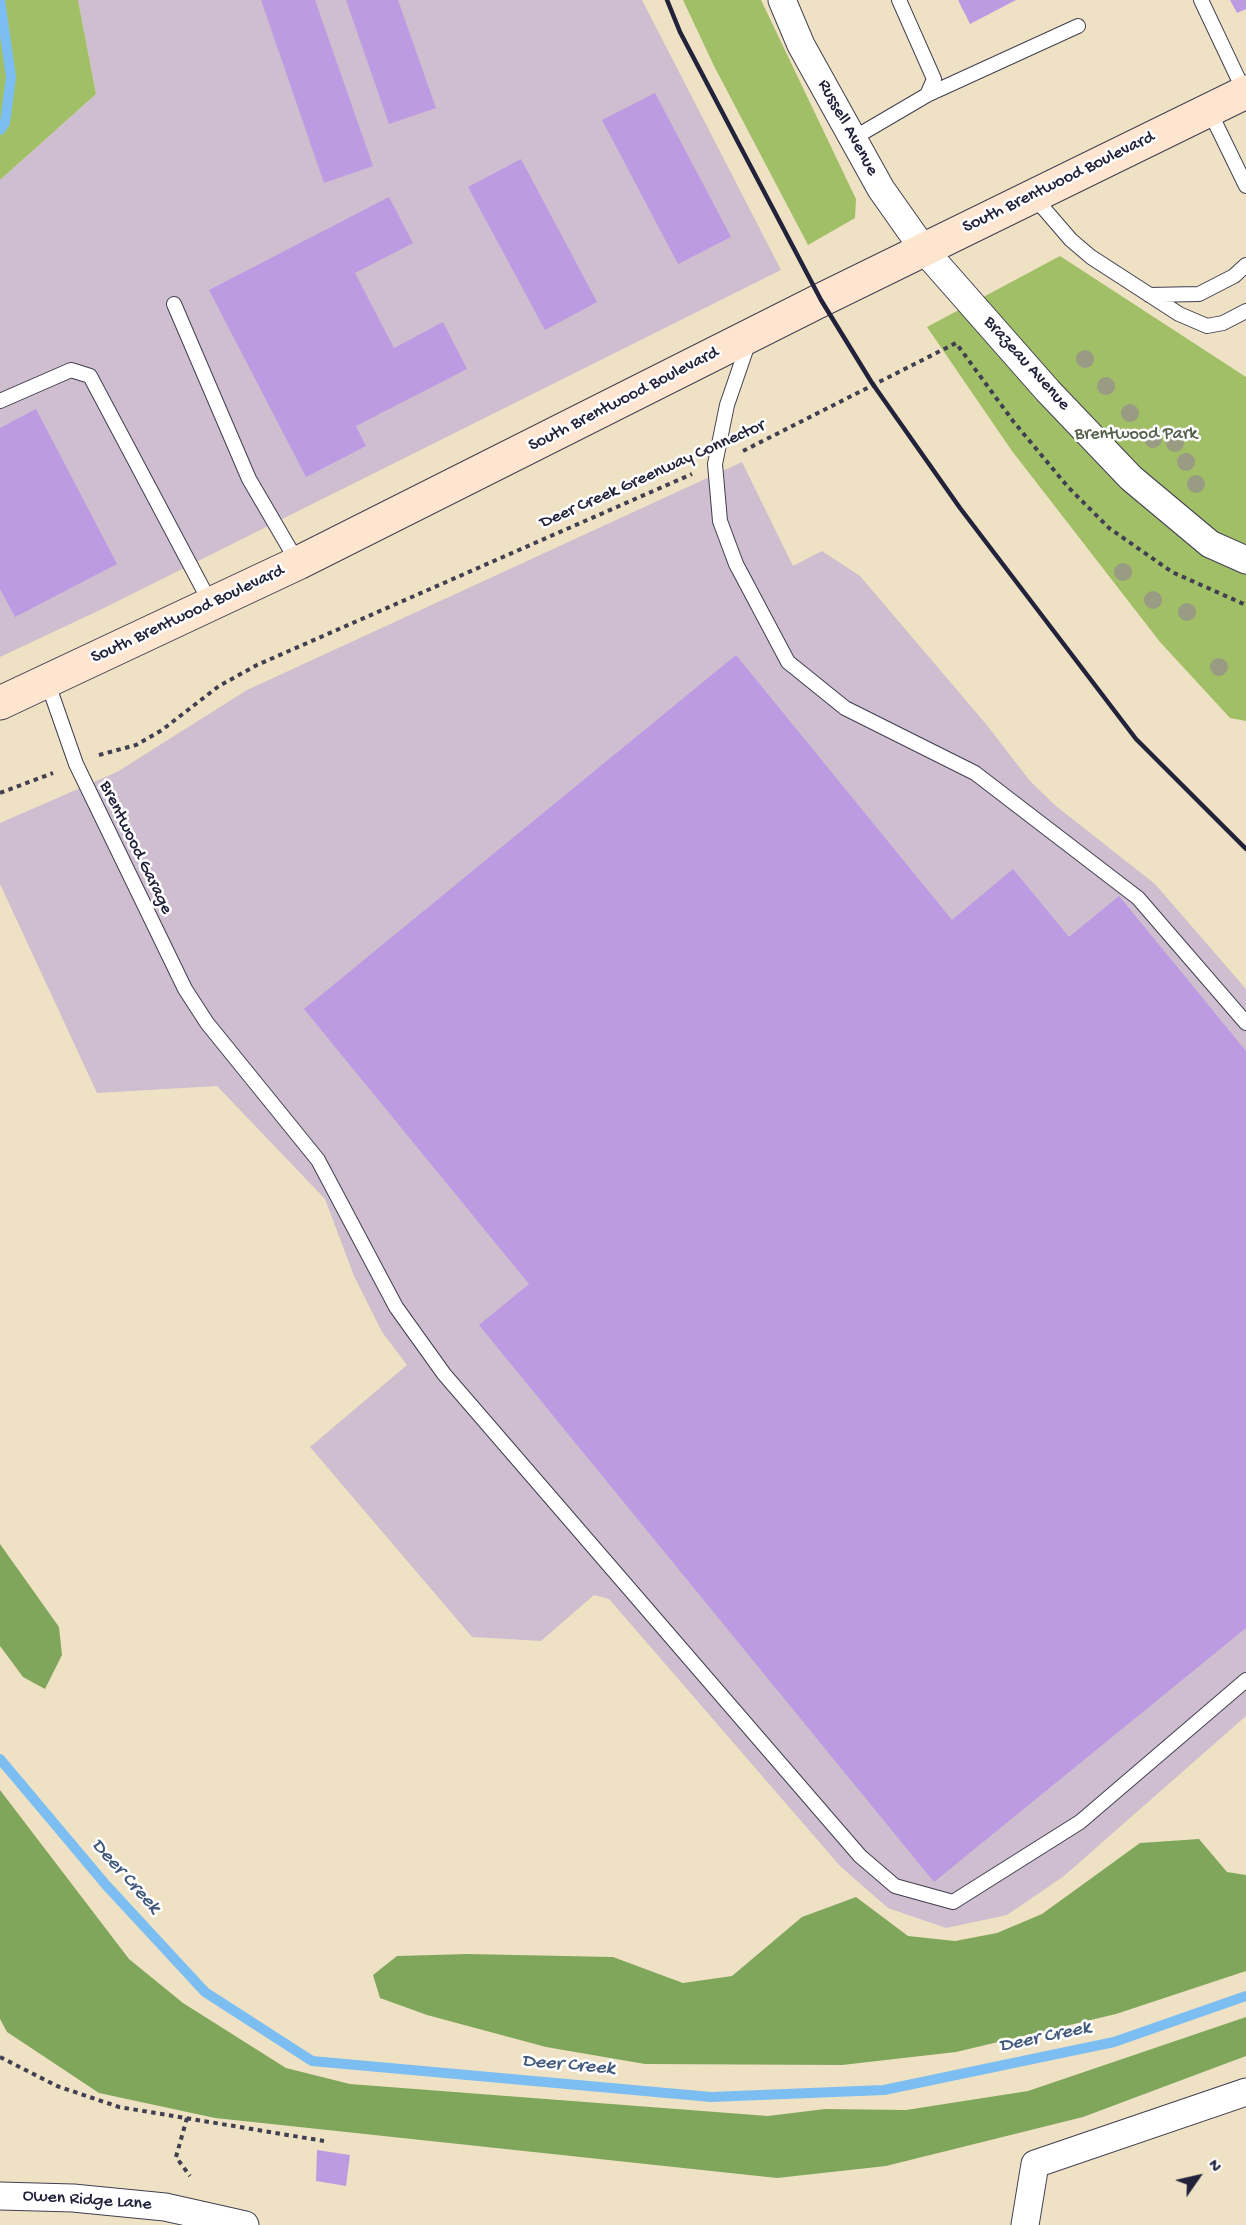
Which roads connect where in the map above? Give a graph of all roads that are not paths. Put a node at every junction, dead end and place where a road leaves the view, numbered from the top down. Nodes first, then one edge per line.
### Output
1 (782, 0) edge
2 (899, 0) edge
3 (1201, 0) edge
4 (1078, 26) dead end
5 (1245, 92) edge
6 (927, 95) junction
7 (1209, 111) junction
8 (852, 139) junction
9 (1246, 186) edge
10 (1033, 196) junction
11 (924, 250) junction
12 (1246, 265) edge
13 (1149, 295) junction
14 (174, 304) dead end
15 (1246, 311) edge
16 (751, 336) junction
17 (0, 401) edge
18 (1246, 560) edge
19 (298, 563) junction
20 (211, 604) junction
21 (47, 681) junction
22 (0, 704) edge
23 (1246, 1023) edge
24 (1246, 1680) edge
25 (1246, 2092) edge
26 (0, 2196) edge
27 (244, 2225) edge
28 (1025, 2225) edge

1 - 8 street, Russell Avenue
2 - 6 lane
3 - 5 lane
4 - 6 lane
5 - 7 main road, South Brentwood Boulevard
6 - 8 lane
7 - 9 lane
7 - 10 main road, South Brentwood Boulevard
8 - 11 street, Russell Avenue
10 - 11 main road, South Brentwood Boulevard
10 - 13 lane
11 - 16 main road, South Brentwood Boulevard
11 - 18 street, Brazeau Avenue
12 - 13 lane
13 - 15 lane
14 - 19 lane
16 - 19 main road, South Brentwood Boulevard
16 - 23 lane
17 - 20 lane
19 - 20 main road, South Brentwood Boulevard
20 - 21 main road, South Brentwood Boulevard
21 - 22 main road, South Brentwood Boulevard
21 - 24 lane, Brentwood Garage
25 - 28 street
26 - 27 street, Owen Ridge Lane

